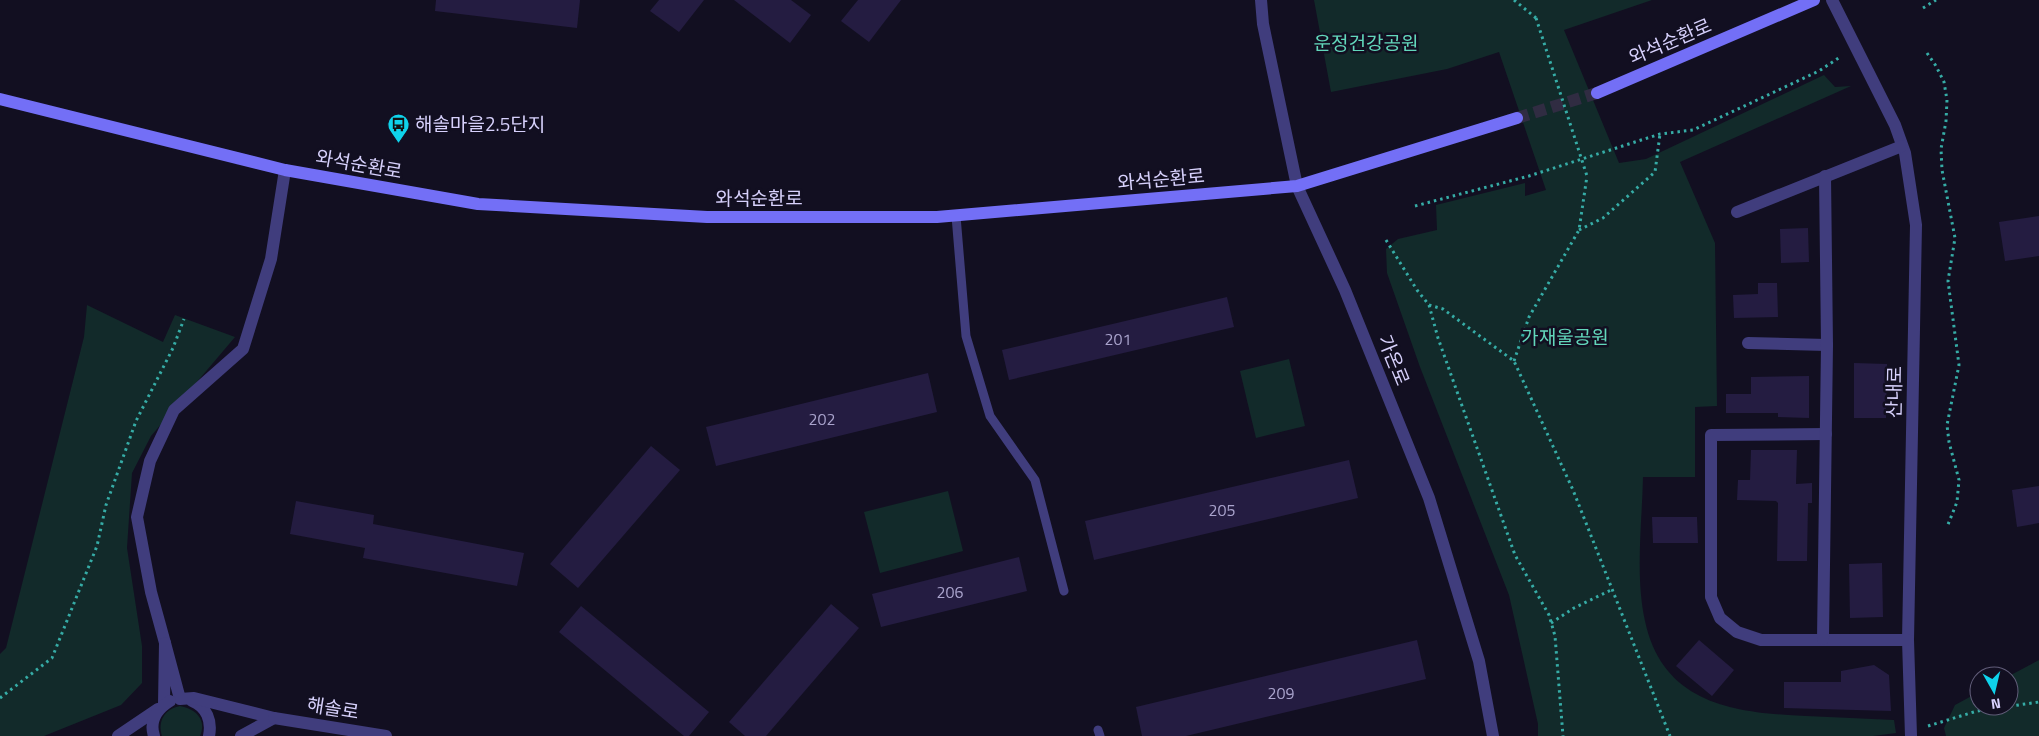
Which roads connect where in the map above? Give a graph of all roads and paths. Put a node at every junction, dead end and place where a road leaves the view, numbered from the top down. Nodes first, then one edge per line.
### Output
1 (1261, 0) edge
2 (1514, 0) edge
3 (1814, 0) edge
4 (1832, 0) edge
5 (1936, 0) edge
6 (1923, 8) dead end
7 (1927, 53) dead end
8 (1840, 57) dead end
9 (1597, 93) tunnel mouth
10 (0, 99) edge
11 (1518, 118) tunnel mouth
12 (1660, 134) junction
13 (1902, 146) junction
14 (284, 170) junction
15 (1825, 176) junction
16 (1297, 186) junction
17 (1415, 206) dead end
18 (1737, 212) dead end
19 (956, 216) junction
20 (1579, 230) junction
21 (1386, 240) dead end
22 (1429, 305) junction
23 (184, 319) dead end
24 (1748, 343) dead end
25 (1827, 345) junction
26 (1514, 361) junction
27 (1826, 434) junction
28 (1946, 526) dead end
29 (1611, 590) junction
30 (1064, 591) dead end
31 (1551, 623) junction
32 (1823, 640) junction
33 (1908, 640) junction
34 (165, 643) junction
35 (0, 698) edge
36 (180, 699) junction
37 (2039, 702) edge
38 (161, 707) junction
39 (274, 718) junction
40 (1910, 734) edge
41 (118, 736) edge
42 (154, 736) edge
43 (209, 736) edge
44 (241, 736) edge
45 (386, 736) edge
46 (1493, 736) edge
47 (1563, 736) edge
48 (1670, 736) edge

1 - 16 street, 가온로
2 - 20 path, bridge
3 - 9 street, 와석순환로
4 - 13 street, 산내로
5 - 6 path
7 - 28 path
8 - 12 path
10 - 14 street, 와석순환로
11 - 16 street, 와석순환로
12 - 17 path
12 - 20 path
13 - 15 street
13 - 33 street, 산내로
14 - 19 street, 와석순환로
14 - 34 street
15 - 18 street
15 - 25 street
16 - 19 street, 와석순환로
16 - 46 street, 가온로
19 - 30 lane
20 - 26 path
21 - 22 path
22 - 26 path
22 - 31 path
23 - 35 path
24 - 25 street
25 - 27 street
26 - 29 path
27 - 32 street
27 - 32 street
29 - 31 path
29 - 48 path
31 - 47 path
32 - 33 street
33 - 40 street, 산내로
34 - 36 street
34 - 38 street
36 - 38 street
36 - 39 street, 해솔로
36 - 43 street
37 - 40 path
38 - 41 street
38 - 42 street
39 - 44 street
39 - 45 street, 해솔로

